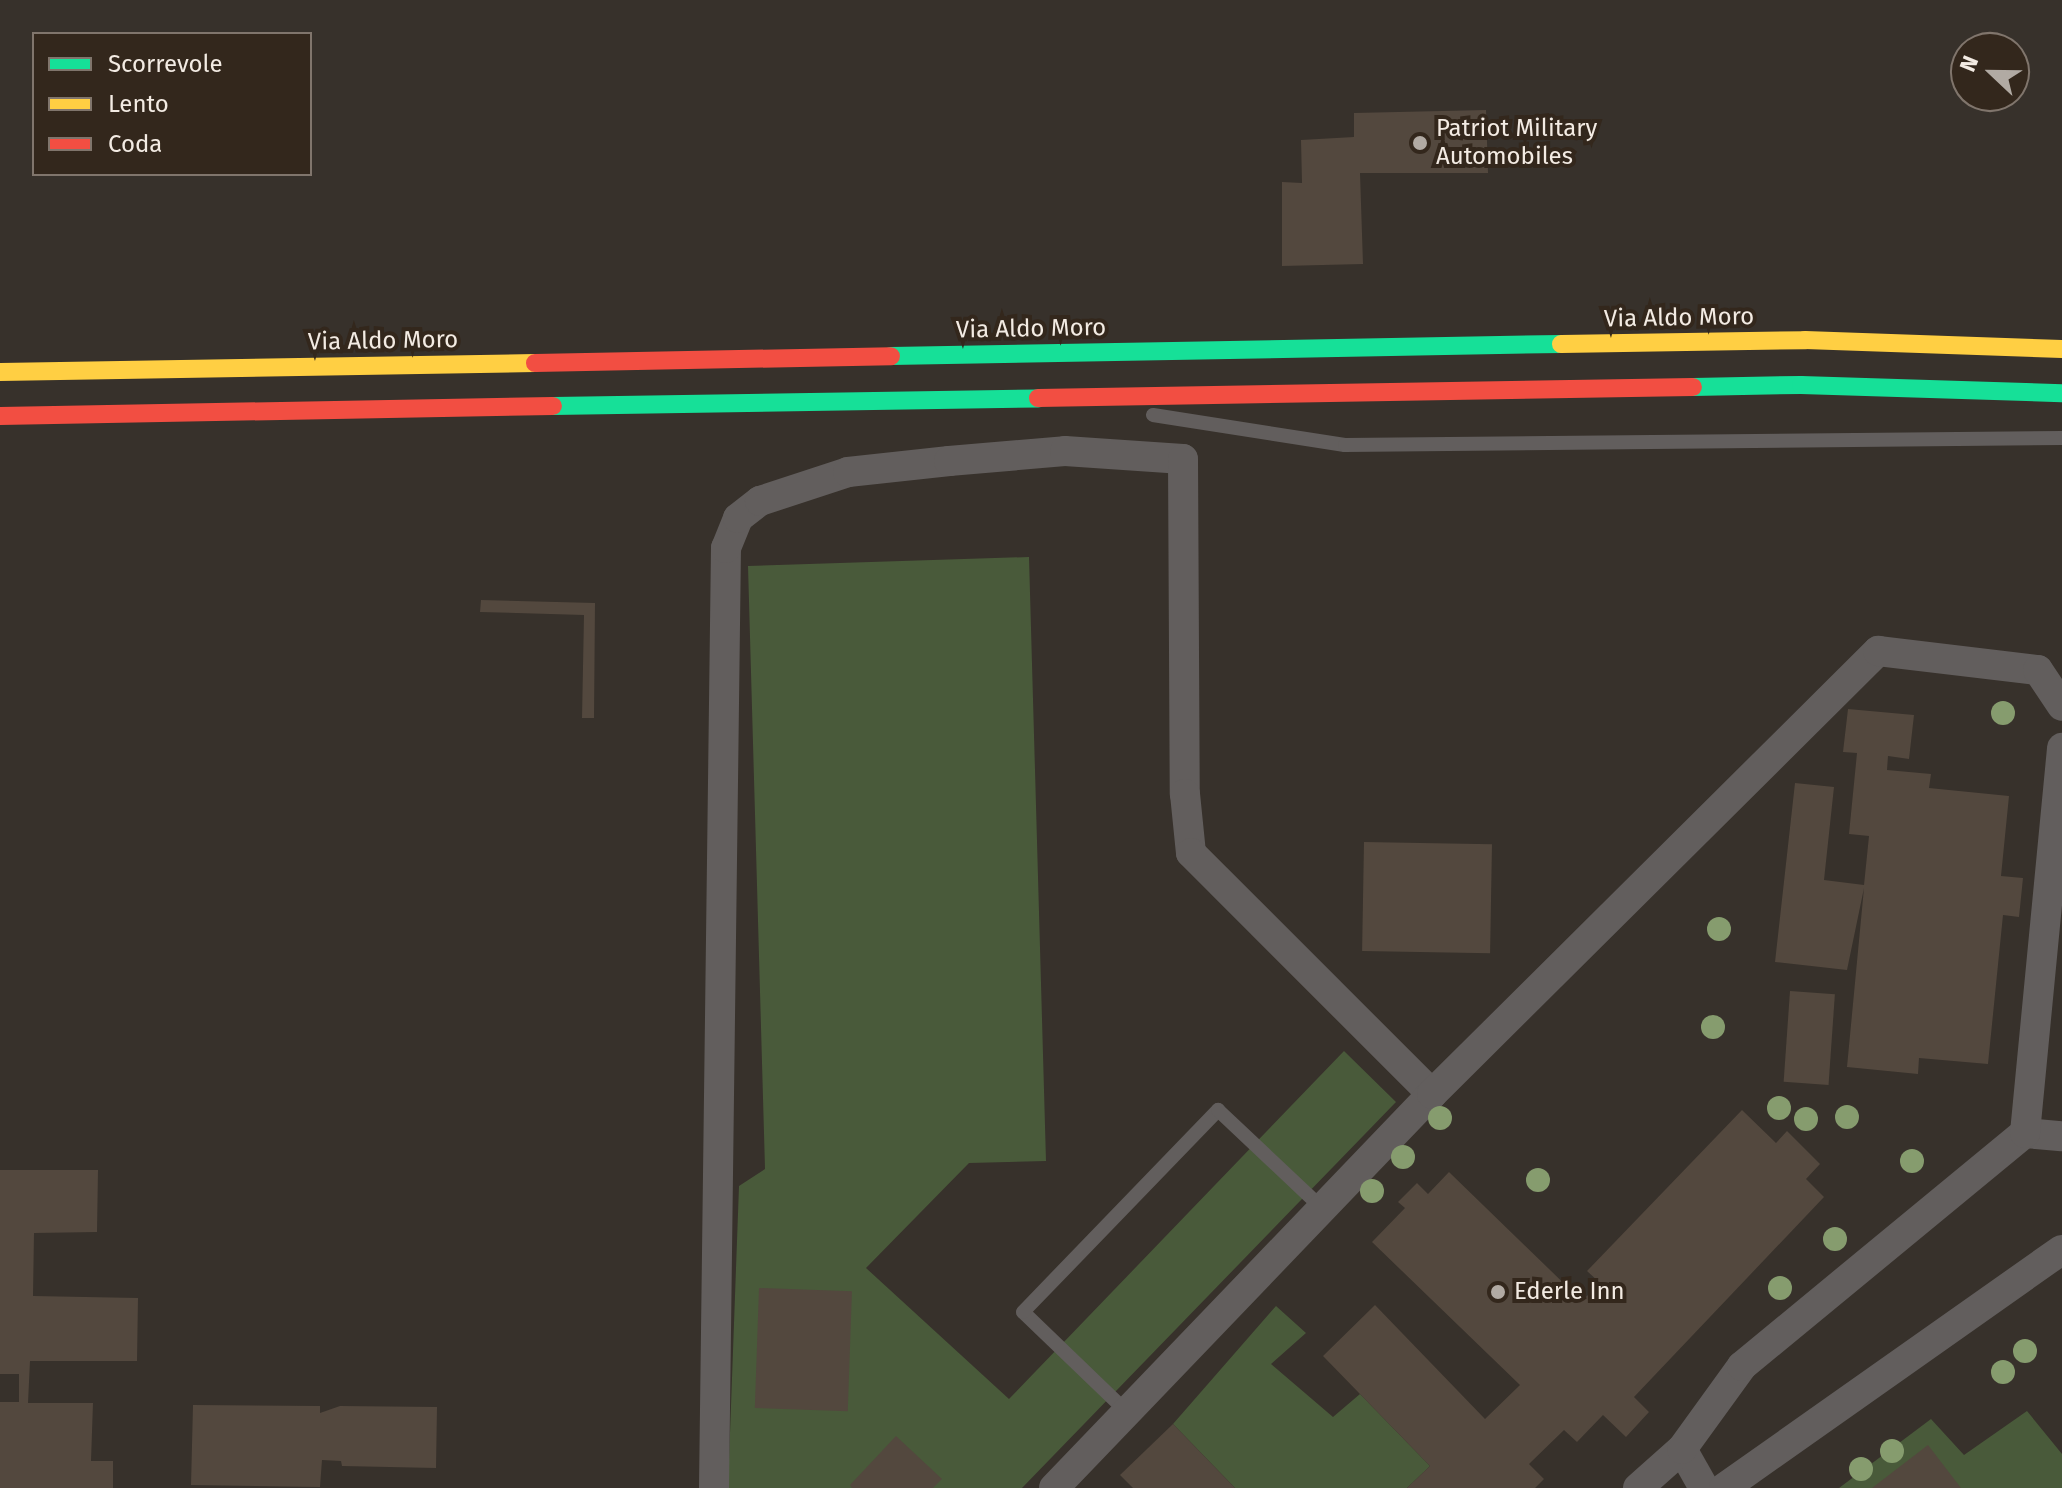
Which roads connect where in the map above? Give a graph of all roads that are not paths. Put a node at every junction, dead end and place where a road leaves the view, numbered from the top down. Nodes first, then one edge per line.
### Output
1 (2062, 349) edge
2 (0, 372) edge
3 (2062, 393) edge
4 (1052, 399) junction
5 (0, 416) edge
6 (2062, 438) edge
7 (2062, 706) edge
8 (2062, 748) edge
9 (1432, 1094) junction
10 (2025, 1133) junction
11 (2062, 1136) edge
12 (1322, 1208) junction
13 (2062, 1250) edge
14 (1127, 1412) junction
15 (1682, 1449) junction
16 (714, 1488) edge
17 (1054, 1488) edge
18 (1638, 1488) edge
19 (1704, 1488) edge
20 (1724, 1488) edge

1 - 2 main road, Via Aldo Moro
3 - 4 main road
4 - 5 main road
4 - 6 lane
7 - 9 street
8 - 10 street
9 - 12 street
9 - 16 street
10 - 11 street
10 - 15 street
12 - 14 street
12 - 14 lane
13 - 20 street
14 - 17 street
15 - 18 street
15 - 19 street

